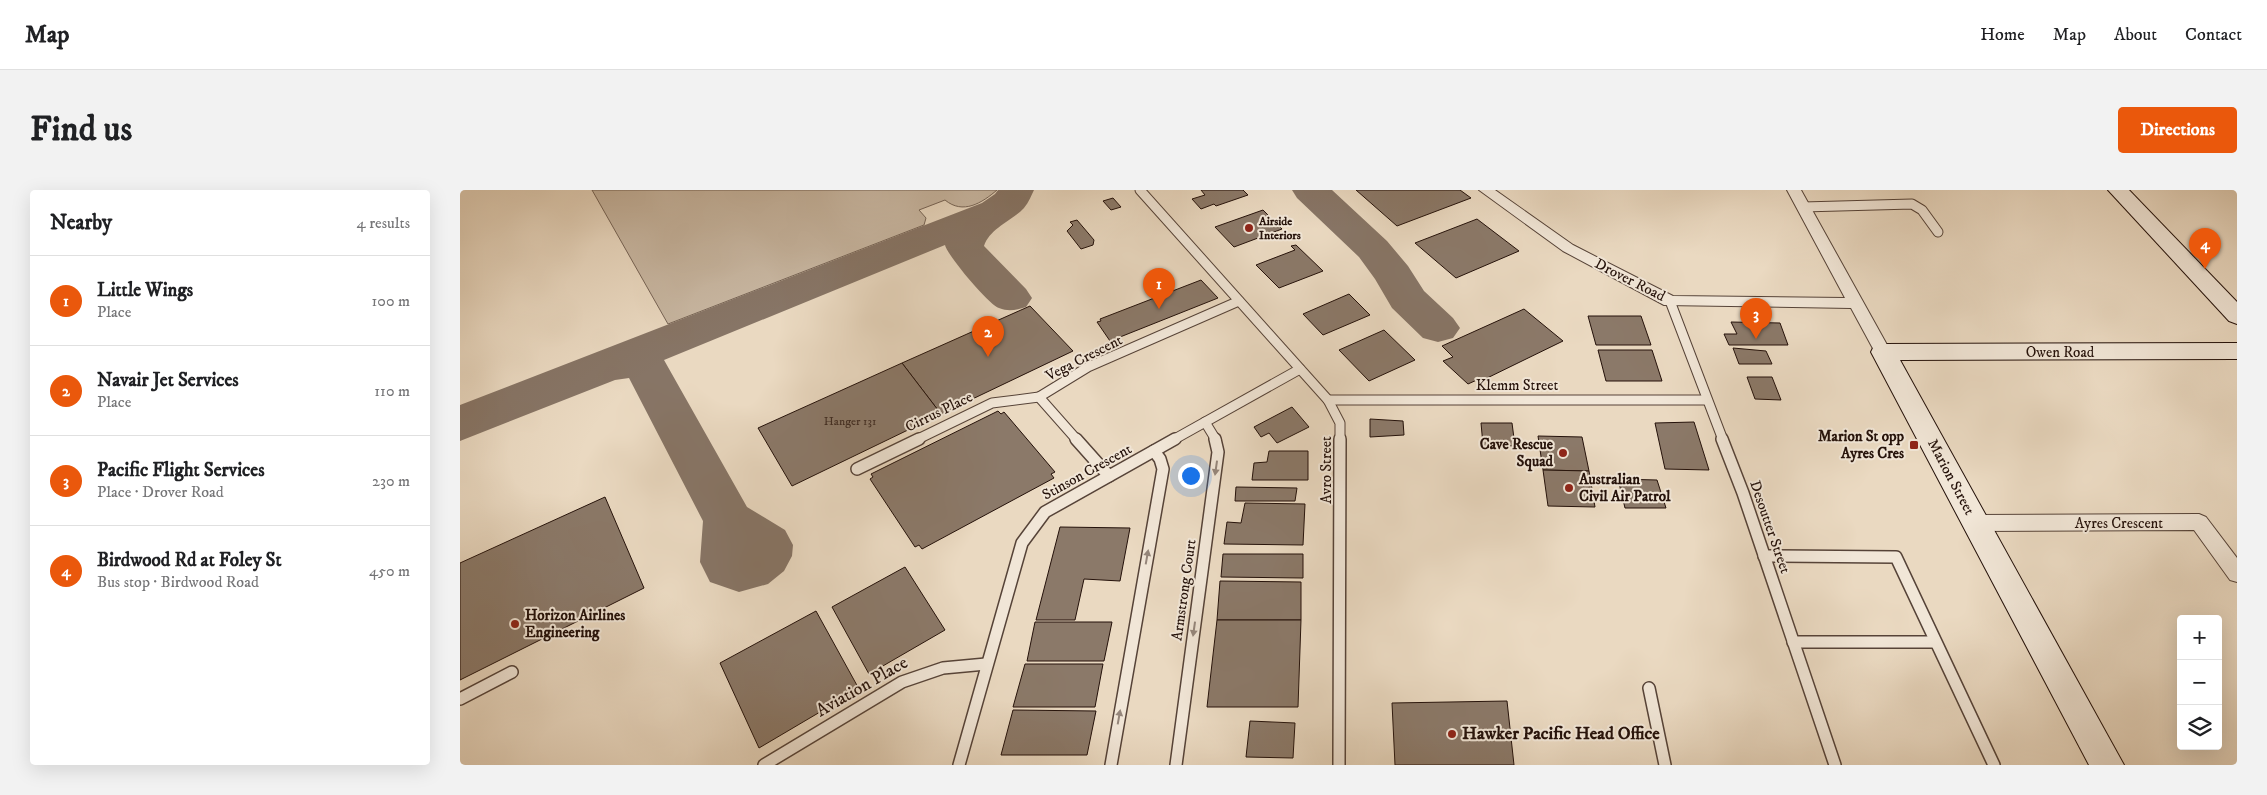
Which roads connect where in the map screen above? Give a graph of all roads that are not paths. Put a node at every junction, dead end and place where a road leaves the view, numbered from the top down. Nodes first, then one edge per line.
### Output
1 (1140, 190) edge
2 (1486, 190) edge
3 (1794, 190) edge
4 (2118, 190) edge
5 (1803, 207) junction
6 (1938, 232) dead end
7 (1239, 301) junction
8 (1670, 301) junction
9 (1855, 303) junction
10 (2237, 316) edge
11 (2237, 351) edge
12 (1883, 352) junction
13 (1300, 369) junction
14 (1039, 397) junction
15 (1328, 400) junction
16 (1706, 400) junction
17 (1205, 422) junction
18 (1154, 451) junction
19 (858, 469) dead end
20 (1109, 476) junction
21 (1975, 523) junction
22 (1764, 556) junction
23 (2237, 574) edge
24 (1793, 642) junction
25 (1935, 642) junction
26 (986, 664) junction
27 (512, 672) dead end
28 (1649, 688) dead end
29 (460, 699) edge
30 (764, 765) edge
31 (959, 765) edge
32 (1111, 765) edge
33 (1176, 765) edge
34 (1339, 765) edge
35 (1665, 765) edge
36 (1835, 765) edge
37 (1994, 765) edge
38 (2107, 765) edge

1 - 7 lane, Avro Street
2 - 8 street, Drover Road
3 - 5 street, Marion Street
4 - 10 main road
5 - 6 lane
5 - 9 street, Marion Street
7 - 13 lane, Avro Street
7 - 14 lane, Vega Crescent
8 - 9 street, Drover Road
8 - 16 lane, Desoutter Street
9 - 12 street, Marion Street
11 - 12 main road, Owen Road
12 - 21 main road, Marion Street
13 - 15 lane, Avro Street
13 - 17 lane, Stinson Crescent
14 - 19 lane, Cirrus Place
14 - 20 lane, Vega Crescent
15 - 16 lane, Klemm Street
15 - 34 lane, Avro Street
16 - 22 lane, Desoutter Street
17 - 18 lane, Stinson Crescent
17 -> 33 lane, Armstrong Court
18 - 20 lane, Stinson Crescent
32 -> 18 lane
20 - 26 lane, Stinson Crescent
21 - 23 street, Ayres Crescent
21 - 38 main road, Marion Street
22 - 24 lane, Desoutter Street
22 - 25 lane
24 - 25 lane
24 - 36 lane, Desoutter Street
25 - 37 lane
26 - 30 lane, Aviation Place
26 - 31 lane, Stinson Crescent
27 - 29 lane
28 - 35 lane

